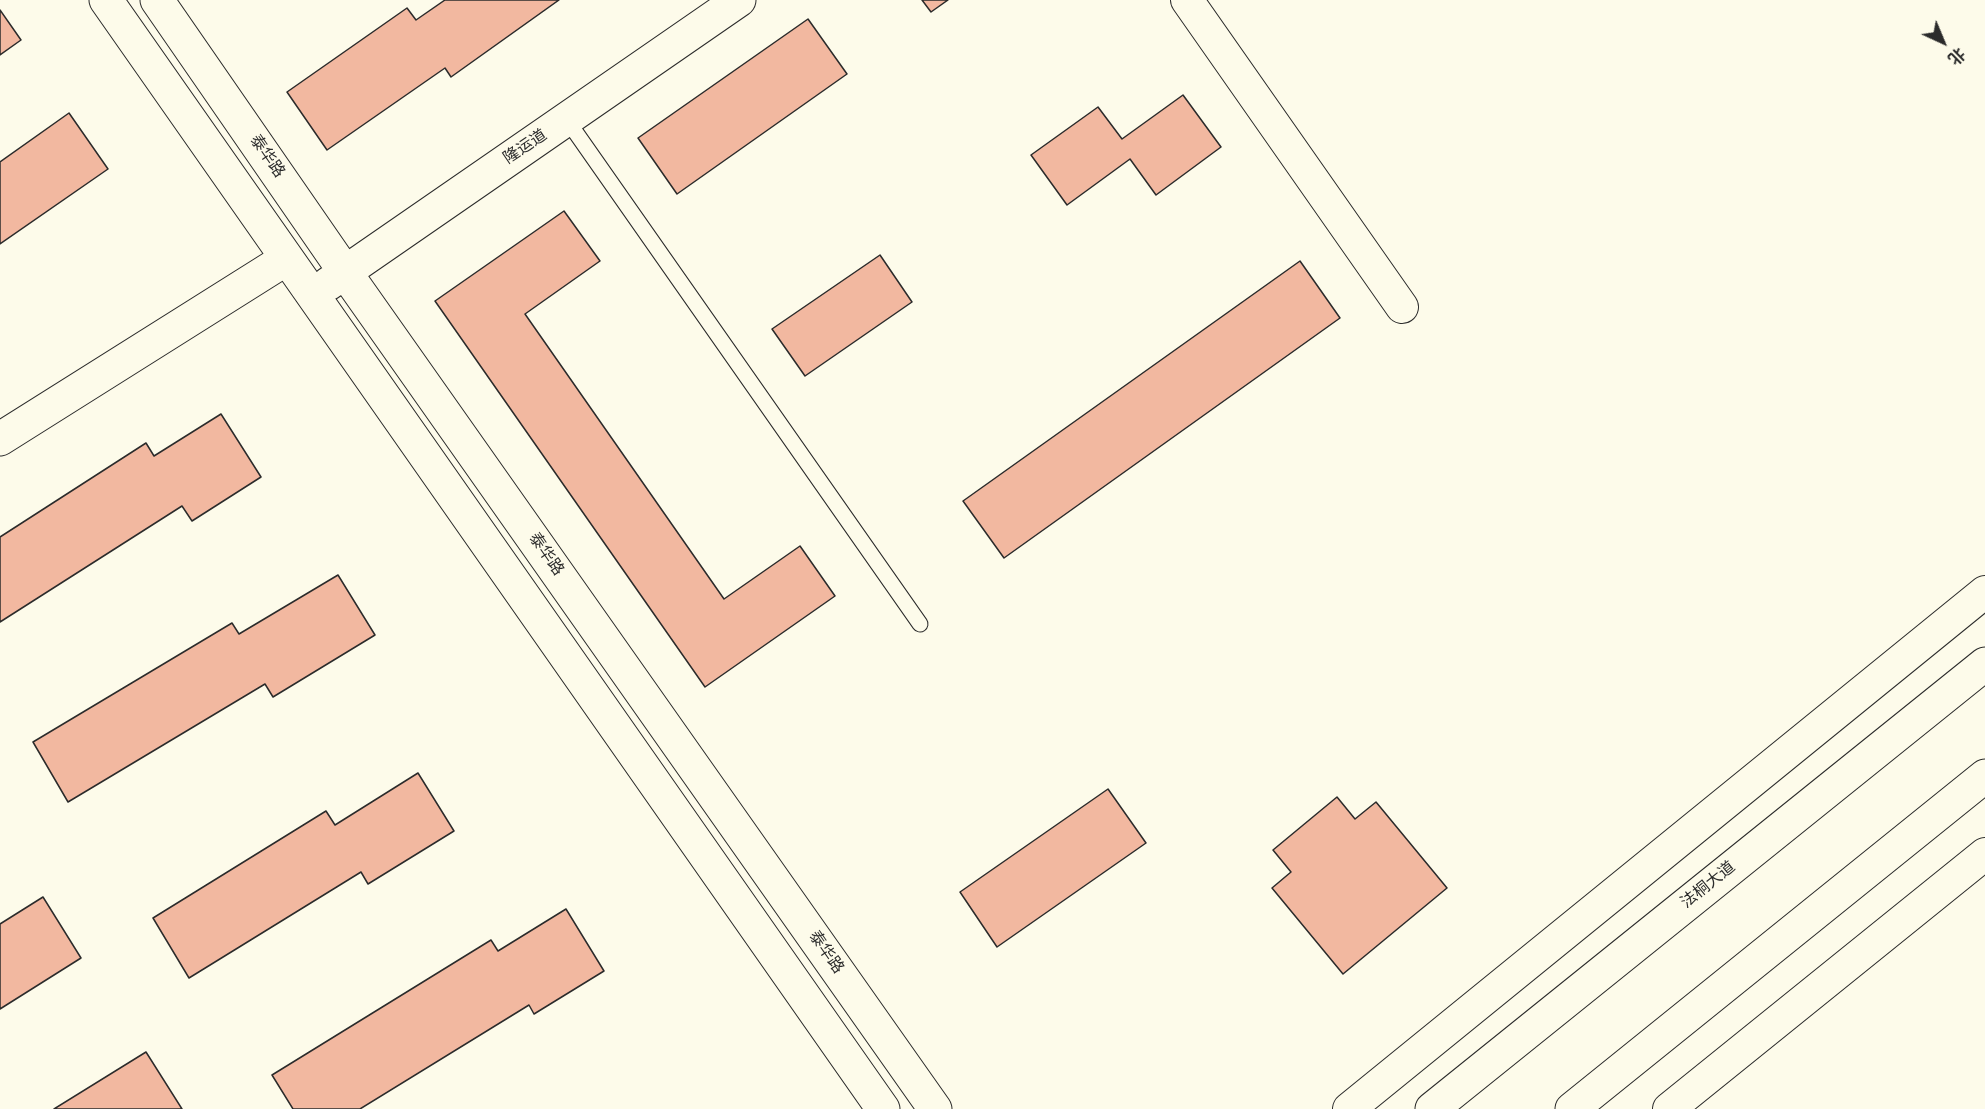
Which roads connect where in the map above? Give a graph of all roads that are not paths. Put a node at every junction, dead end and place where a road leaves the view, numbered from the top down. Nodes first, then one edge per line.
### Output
1 (106, 0) edge
2 (157, 0) edge
3 (739, 0) edge
4 (1187, 0) edge
5 (567, 120) junction
6 (286, 259) junction
7 (345, 272) junction
8 (311, 295) junction
9 (1402, 308) dead end
10 (0, 439) edge
11 (1985, 592) edge
12 (920, 624) dead end
13 (1985, 664) edge
14 (1985, 776) edge
15 (1985, 854) edge
16 (883, 1109) edge
17 (935, 1109) edge
18 (1349, 1109) edge
19 (1432, 1109) edge
20 (1572, 1109) edge
21 (1669, 1109) edge

1 - 6 main road
2 - 7 main road, 泰华路
3 - 5 main road, 隆运道
4 - 9 street
5 - 7 main road, 隆运道
5 - 12 lane
6 - 8 main road
6 - 10 main road
7 - 8 main road, 隆运道
7 - 17 main road, 泰华路
8 - 16 main road
11 - 18 street
13 - 19 main road, 法桐大道
14 - 20 main road
15 - 21 street

